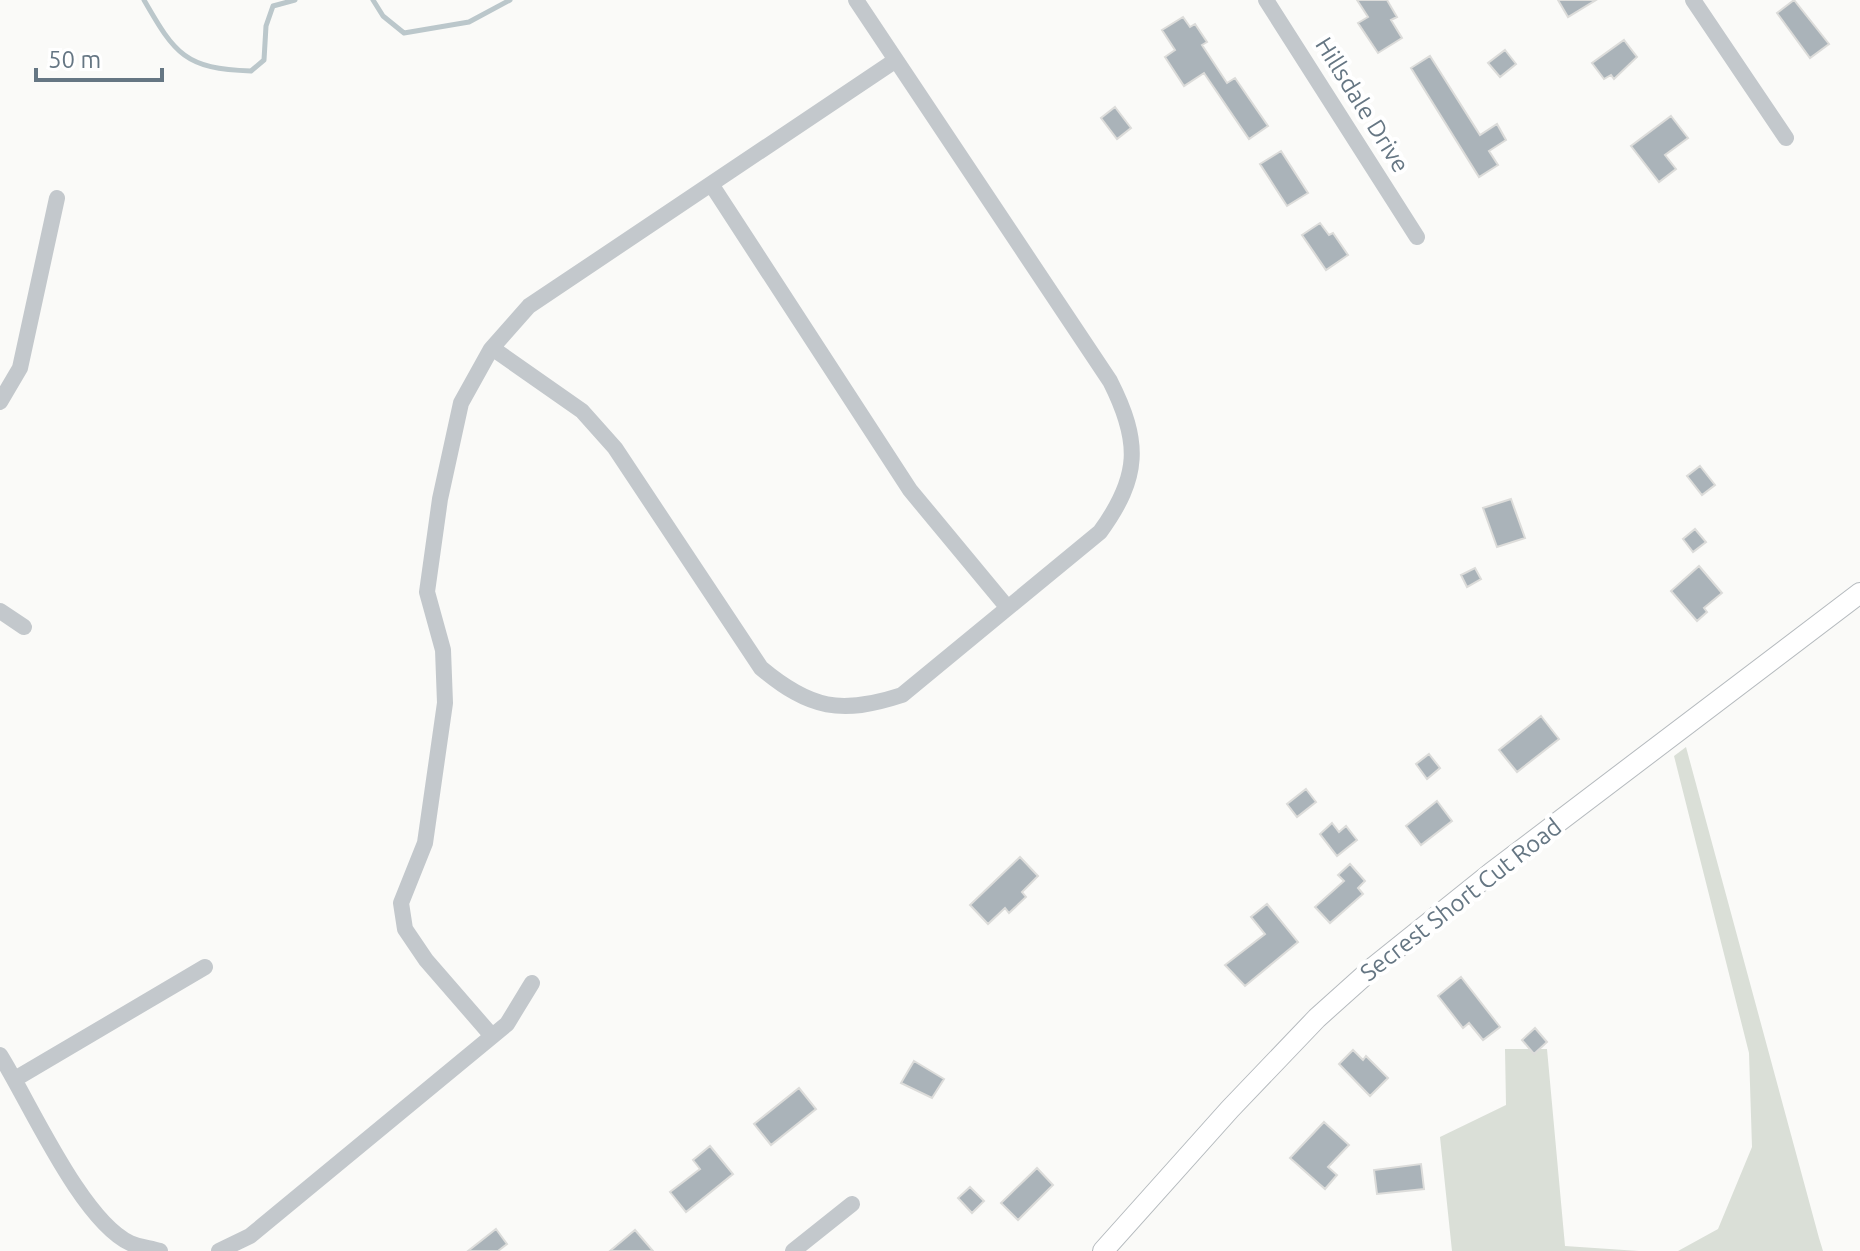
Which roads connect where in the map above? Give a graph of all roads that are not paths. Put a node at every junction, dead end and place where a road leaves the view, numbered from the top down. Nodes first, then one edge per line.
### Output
1 (856, 0) edge
2 (1266, 0) edge
3 (1693, 0) edge
4 (896, 60) junction
5 (1786, 138) dead end
6 (711, 184) junction
7 (57, 198) dead end
8 (1417, 237) dead end
9 (492, 348) junction
10 (0, 402) edge
11 (1860, 593) edge
12 (1007, 607) junction
13 (0, 611) edge
14 (24, 627) dead end
15 (205, 967) dead end
16 (532, 983) dead end
17 (492, 1036) junction
18 (0, 1055) edge
19 (15, 1079) junction
20 (852, 1204) dead end
21 (160, 1251) edge
22 (219, 1251) edge
23 (793, 1251) edge
24 (1103, 1251) edge

1 - 4 street
2 - 8 street, Hillsdale Drive
3 - 5 street
4 - 6 street
4 - 12 street
6 - 9 street
6 - 12 street
7 - 10 street
9 - 12 street
9 - 17 street
11 - 24 main road, Secrest Short Cut Road
13 - 14 street
15 - 19 street
16 - 17 street
17 - 22 street
18 - 19 street
19 - 21 street
20 - 23 street

